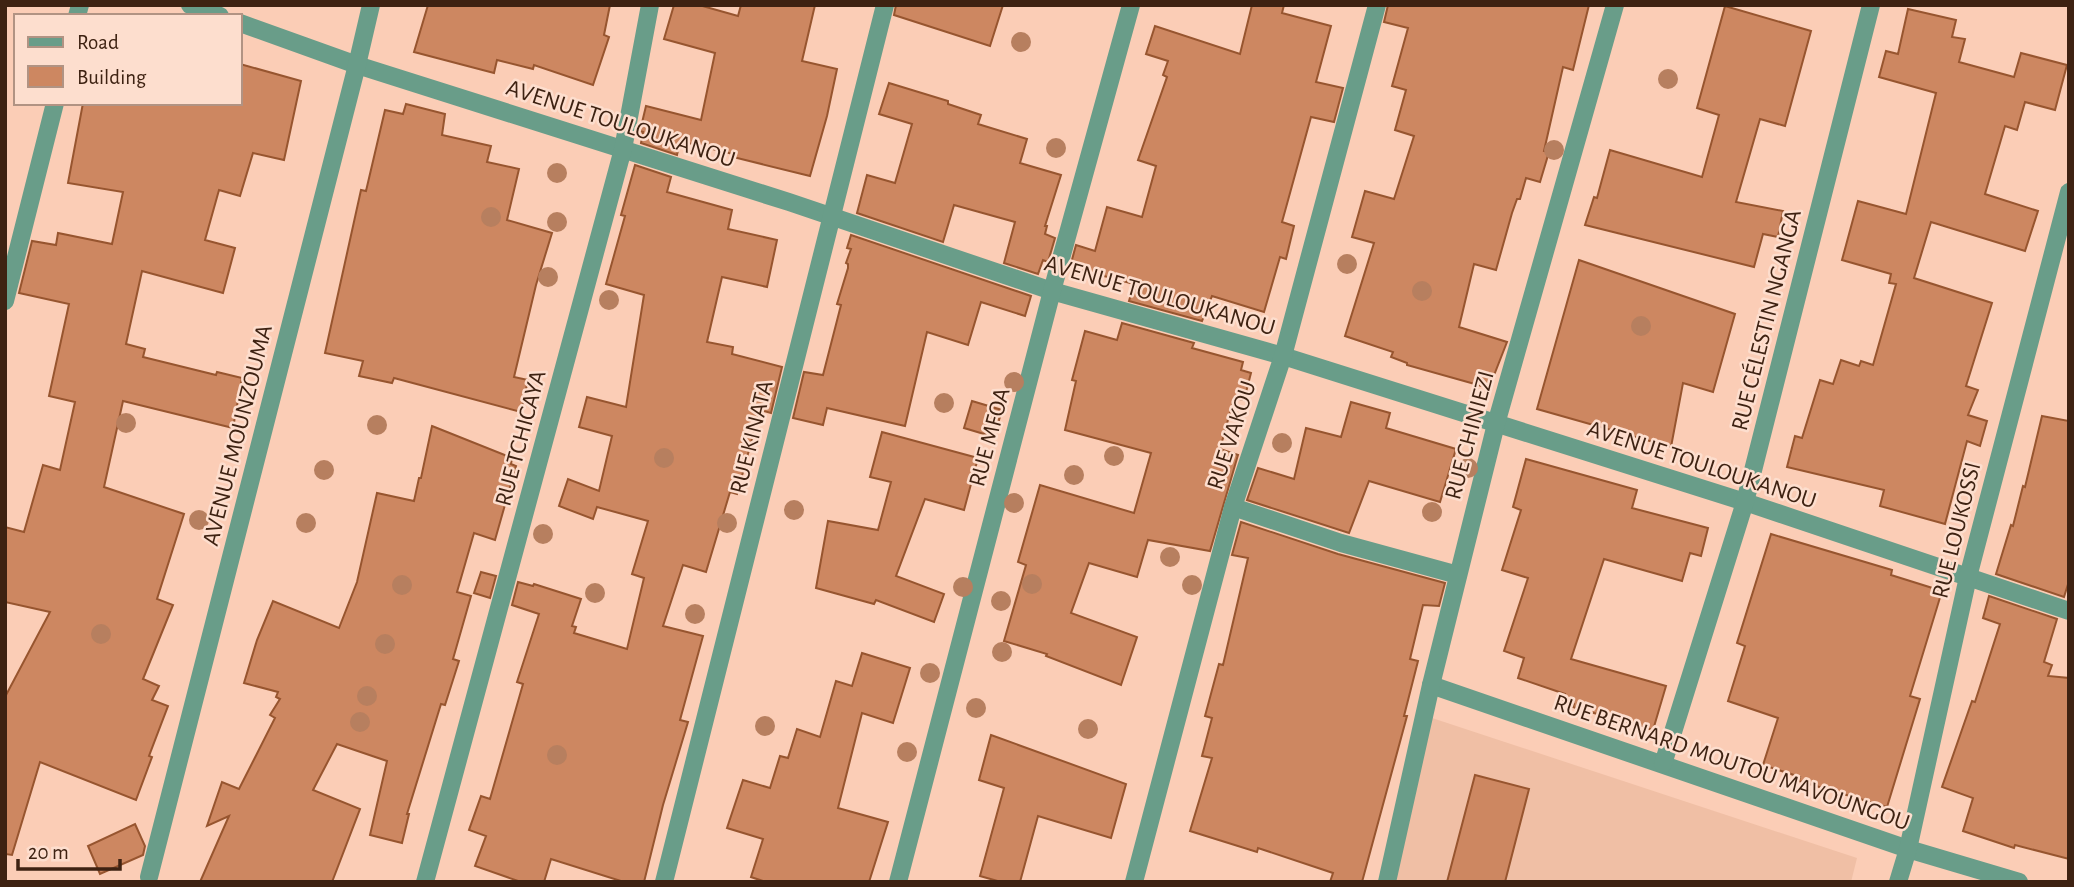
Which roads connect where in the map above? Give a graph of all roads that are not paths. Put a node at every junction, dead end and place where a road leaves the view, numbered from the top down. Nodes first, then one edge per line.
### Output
1 (190, 5) edge
2 (371, 5) edge
3 (650, 5) edge
4 (886, 5) edge
5 (1131, 5) edge
6 (1377, 5) edge
7 (1615, 5) edge
8 (1871, 5) edge
9 (215, 14) edge
10 (242, 24) edge
11 (357, 65) junction
12 (54, 105) edge
13 (623, 149) junction
14 (2069, 192) edge
15 (831, 216) junction
16 (1052, 291) junction
17 (5, 301) edge
18 (1283, 356) junction
19 (1496, 424) junction
20 (1745, 502) junction
21 (1233, 507) junction
22 (1458, 575) junction
23 (1968, 577) junction
24 (2069, 611) edge
25 (1431, 685) junction
26 (1664, 764) junction
27 (1908, 849) junction
28 (149, 877) dead end
29 (425, 882) edge
30 (664, 882) edge
31 (898, 882) edge
32 (1134, 882) edge
33 (1387, 882) edge
34 (1898, 882) edge
35 (2019, 882) edge

1 - 9 street
2 - 11 street, AVENUE MOUNZOUMA
3 - 13 street, RUE TCHICAYA
4 - 15 street, RUE KINATA
5 - 16 street, RUE MFOA
6 - 18 street, RUE VAKOU
7 - 19 street, RUE CHINIEZI
8 - 20 street, RUE CÉLESTIN NGANGA
10 - 11 street, AVENUE TOULOUKANOU
11 - 13 street, AVENUE TOULOUKANOU
11 - 28 street, AVENUE MOUNZOUMA
12 - 17 street
13 - 15 street, AVENUE TOULOUKANOU
13 - 29 street, RUE TCHICAYA
14 - 23 street, RUE LOUKOSSI
15 - 16 street, AVENUE TOULOUKANOU
15 - 30 street, RUE KINATA
16 - 18 street, AVENUE TOULOUKANOU
16 - 31 street, RUE MFOA
18 - 19 street, AVENUE TOULOUKANOU
18 - 21 street, RUE VAKOU
19 - 20 street, AVENUE TOULOUKANOU
19 - 22 street, RUE CHINIEZI
20 - 23 street, AVENUE TOULOUKANOU
20 - 26 street, RUE CÉLESTIN NGANGA
21 - 22 street
21 - 32 street, RUE VAKOU
22 - 25 street, RUE CHINIEZI
23 - 24 street, AVENUE TOULOUKANOU
23 - 27 street, RUE LOUKOSSI
25 - 26 street, RUE BERNARD MOUTOU MAVOUNGOU
25 - 33 street, RUE CHINIEZI
26 - 27 street, RUE BERNARD MOUTOU MAVOUNGOU
27 - 34 street, RUE LOUKOSSI
27 - 35 street, RUE BERNARD MOUTOU MAVOUNGOU

